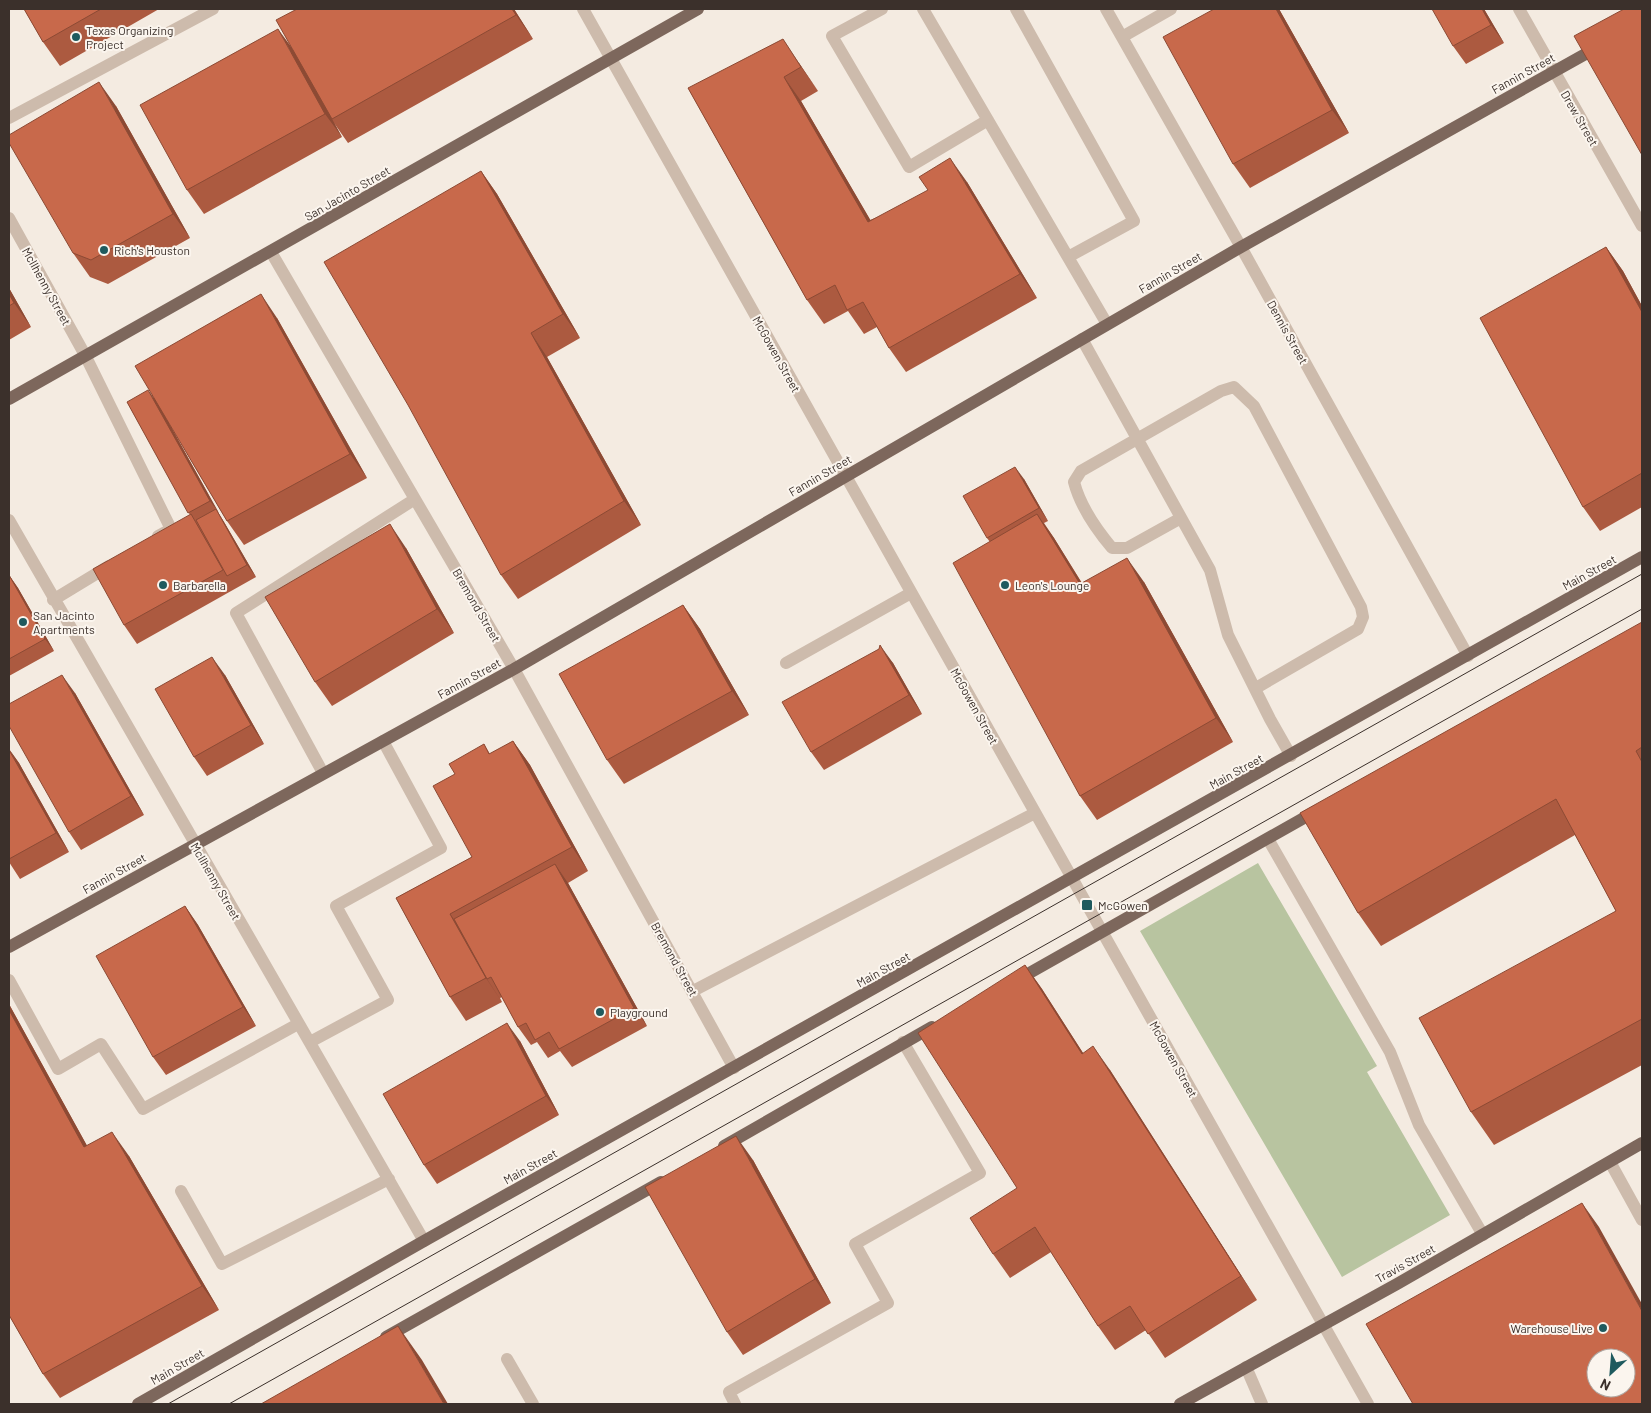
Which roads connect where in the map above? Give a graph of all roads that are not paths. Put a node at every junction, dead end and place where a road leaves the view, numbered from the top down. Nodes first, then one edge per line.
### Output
1 (213, 9) edge
2 (583, 9) edge
3 (698, 9) edge
4 (882, 9) edge
5 (923, 9) edge
6 (1016, 9) edge
7 (1106, 9) edge
8 (1171, 9) edge
9 (1518, 9) edge
10 (1122, 37) junction
11 (1610, 41) edge
12 (610, 58) junction
13 (1554, 72) junction
14 (9, 118) edge
15 (988, 120) junction
16 (9, 218) edge
17 (1642, 226) edge
18 (1241, 246) junction
19 (271, 252) junction
20 (1068, 257) junction
21 (1108, 324) junction
22 (1082, 339) junction
23 (85, 354) junction
24 (9, 399) edge
25 (1138, 439) junction
26 (845, 476) junction
27 (415, 499) junction
28 (1181, 518) junction
29 (9, 520) edge
30 (147, 543) edge
31 (123, 558) edge
32 (1642, 558) edge
33 (911, 593) junction
34 (54, 600) junction
35 (1468, 656) junction
36 (786, 663) dead end
37 (514, 669) junction
38 (1256, 688) junction
39 (383, 741) junction
40 (1291, 756) junction
41 (323, 774) junction
42 (1328, 804) edge
43 (1035, 813) junction
44 (1268, 838) junction
45 (194, 844) junction
46 (1072, 879) junction
47 (1102, 932) junction
48 (9, 947) edge
49 (9, 980) edge
50 (1005, 987) edge
51 (692, 991) junction
52 (946, 1019) edge
53 (298, 1024) junction
54 (310, 1042) junction
55 (903, 1042) junction
56 (734, 1068) junction
57 (1642, 1144) edge
58 (712, 1153) edge
59 (1610, 1162) junction
60 (670, 1177) edge
61 (388, 1179) junction
62 (181, 1191) dead end
63 (1642, 1220) edge
64 (1483, 1235) junction
65 (424, 1241) junction
66 (1323, 1324) junction
67 (379, 1341) edge
68 (507, 1359) dead end
69 (1246, 1367) junction
70 (138, 1404) edge
71 (533, 1404) edge
72 (735, 1404) edge
73 (1180, 1404) edge
74 (1262, 1404) edge
75 (1368, 1404) edge

1 - 14 street
2 - 12 street, McGowen Street
3 - 12 main road, San Jacinto Street
4 - 15 street
5 - 15 street
6 - 20 street
7 - 10 street, Dennis Street
8 - 10 street
9 - 13 street, Drew Street
10 - 18 street, Dennis Street
11 - 13 main road, Fannin Street
12 - 19 main road, San Jacinto Street
12 - 26 street, McGowen Street
13 - 17 street, Drew Street
13 - 18 main road, Fannin Street
15 - 20 street
16 - 23 street, McIlhenny Street
18 - 21 main road, Fannin Street
18 - 35 street, Dennis Street
19 - 23 main road, San Jacinto Street
19 - 27 street, Bremond Street
20 - 21 street
21 - 22 main road, Fannin Street
22 - 25 street
22 - 26 main road, Fannin Street
23 - 24 main road, San Jacinto Street
23 - 30 street, McIlhenny Street
25 - 28 street
25 - 28 street
25 - 38 street
26 - 33 street, McGowen Street
26 - 37 main road, Fannin Street
27 - 37 street, Bremond Street
27 - 41 street
28 - 38 street
29 - 34 street, McIlhenny Street
31 - 34 street
32 - 35 main road, Main Street
33 - 36 street
33 - 43 street, McGowen Street
34 - 45 street, McIlhenny Street
35 - 40 main road, Main Street
37 - 39 main road, Fannin Street
37 - 51 street, Bremond Street
38 - 40 street
39 - 41 main road, Fannin Street
39 - 54 street
40 - 46 main road, Main Street
41 - 45 main road, Fannin Street
42 - 44 main road
43 - 46 street, McGowen Street
43 - 51 street
44 - 47 main road
44 - 64 street
45 - 48 main road, Fannin Street
45 - 53 street, McIlhenny Street
46 - 47 street, McGowen Street
46 - 56 main road, Main Street
47 - 50 main road
47 - 66 street, McGowen Street
49 - 53 street
51 - 56 street, Bremond Street
52 - 55 main road
53 - 54 street, McIlhenny Street
54 - 61 street, McIlhenny Street
55 - 58 main road
55 - 72 street
56 - 65 main road, Main Street
57 - 59 main road, Travis Street
59 - 63 street
59 - 64 main road, Travis Street
60 - 67 main road
61 - 62 street
61 - 65 street, McIlhenny Street
64 - 66 main road, Travis Street
65 - 70 main road, Main Street
66 - 69 main road, Travis Street
66 - 75 street, McGowen Street
68 - 71 street
69 - 73 main road, Travis Street
69 - 74 street

